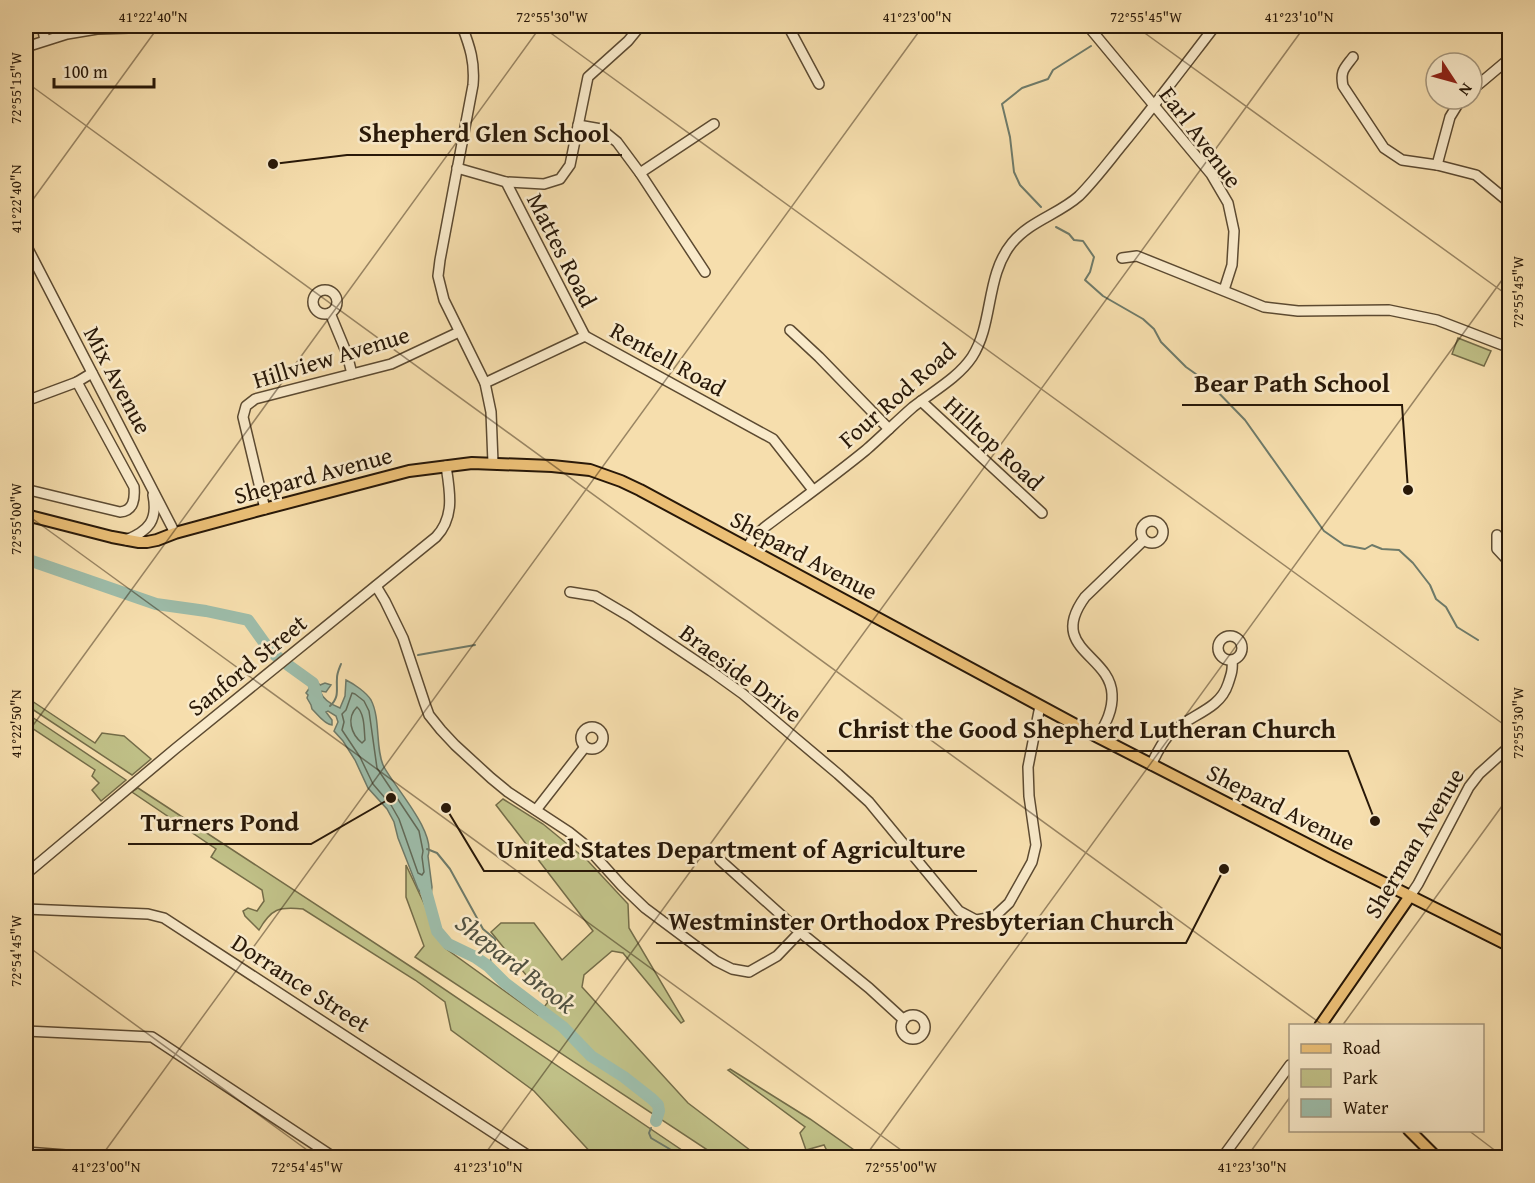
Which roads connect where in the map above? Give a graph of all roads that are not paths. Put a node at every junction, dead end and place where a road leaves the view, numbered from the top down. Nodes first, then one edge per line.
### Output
1 (38, 26) edge
2 (183, 26) edge
3 (192, 26) edge
4 (462, 26) edge
5 (637, 26) edge
6 (788, 26) edge
7 (1088, 26) edge
8 (1215, 26) edge
9 (26, 30) edge
10 (45, 40) junction
11 (26, 47) edge
12 (1353, 57) dead end
13 (1509, 58) edge
14 (1484, 80) edge
15 (819, 84) dead end
16 (1154, 106) junction
17 (1454, 111) edge
18 (714, 124) dead end
19 (578, 126) junction
20 (1437, 165) junction
21 (457, 168) junction
22 (640, 173) junction
23 (506, 182) junction
24 (1509, 202) edge
25 (26, 245) edge
26 (1122, 258) dead end
27 (705, 272) dead end
28 (1224, 290) junction
29 (330, 313) dead end
30 (790, 330) dead end
31 (459, 332) junction
32 (585, 336) junction
33 (1509, 348) edge
34 (92, 373) junction
35 (352, 374) junction
36 (77, 382) junction
37 (484, 383) junction
38 (26, 401) edge
39 (921, 401) junction
40 (889, 429) junction
41 (493, 463) junction
42 (446, 466) junction
43 (150, 484) junction
44 (26, 488) edge
45 (813, 490) junction
46 (265, 508) junction
47 (1042, 513) dead end
48 (26, 514) edge
49 (176, 533) junction
50 (1497, 535) dead end
51 (126, 540) junction
52 (1144, 540) dead end
53 (747, 548) junction
54 (1509, 563) edge
55 (376, 586) junction
56 (570, 591) dead end
57 (1232, 661) dead end
58 (1040, 706) junction
59 (1098, 737) junction
60 (1509, 746) edge
61 (585, 747) dead end
62 (1151, 765) junction
63 (536, 810) junction
64 (720, 860) dead end
65 (26, 874) edge
66 (1410, 896) junction
67 (26, 909) edge
68 (800, 932) junction
69 (1509, 946) edge
70 (904, 1020) dead end
71 (1321, 1024) edge
72 (26, 1031) edge
73 (1289, 1066) edge
74 (1410, 1132) edge
75 (26, 1152) edge
76 (105, 1158) edge
77 (335, 1158) edge
78 (532, 1158) edge
79 (1222, 1158) edge
80 (1437, 1158) edge

1 - 9 street
1 - 10 street
2 - 3 street
2 - 10 street
4 - 21 street
5 - 19 street
6 - 15 street
7 - 16 street, Earl Avenue
8 - 16 street, Four Rod Road
10 - 11 street
12 - 20 street
13 - 14 street
16 - 28 street, Earl Avenue
16 - 39 street, Four Rod Road
17 - 20 street
18 - 22 street
19 - 22 street
19 - 23 street
20 - 24 street
21 - 23 street
21 - 31 street
22 - 27 street
23 - 32 street, Mattes Road
25 - 34 street, Mix Avenue
26 - 28 street
28 - 33 street
29 - 35 street
30 - 40 street
31 - 35 street, Hillview Avenue
31 - 37 street
32 - 37 street, Rentell Road
32 - 45 street, Rentell Road
34 - 36 street
34 - 43 street, Mix Avenue
35 - 46 street, Hillview Avenue
36 - 38 street
36 - 44 street
37 - 41 street
39 - 40 street, Four Rod Road
39 - 47 street, Hilltop Road
40 - 45 street, Four Rod Road
41 - 42 main road, Shepard Avenue
41 - 53 main road, Shepard Avenue
42 - 46 main road, Shepard Avenue
42 - 55 street, Sanford Street
43 - 49 street, Mix Avenue
43 - 51 street
45 - 53 street, Four Rod Road
46 - 49 main road, Shepard Avenue
48 - 51 main road, Shepard Avenue
49 - 51 main road, Shepard Avenue
50 - 54 street
52 - 59 street
53 - 58 main road, Shepard Avenue
55 - 63 street
55 - 65 street, Sanford Street
56 - 58 street, Braeside Drive
57 - 62 street
58 - 59 main road, Shepard Avenue
59 - 62 main road, Shepard Avenue
60 - 66 street, Sherman Avenue
61 - 63 street
62 - 66 main road, Shepard Avenue
63 - 68 street
64 - 68 street
66 - 69 main road, Shepard Avenue
66 - 71 main road, Sherman Avenue
67 - 78 street, Dorrance Street
68 - 70 street
72 - 77 street
73 - 79 street
74 - 80 main road
75 - 76 street

